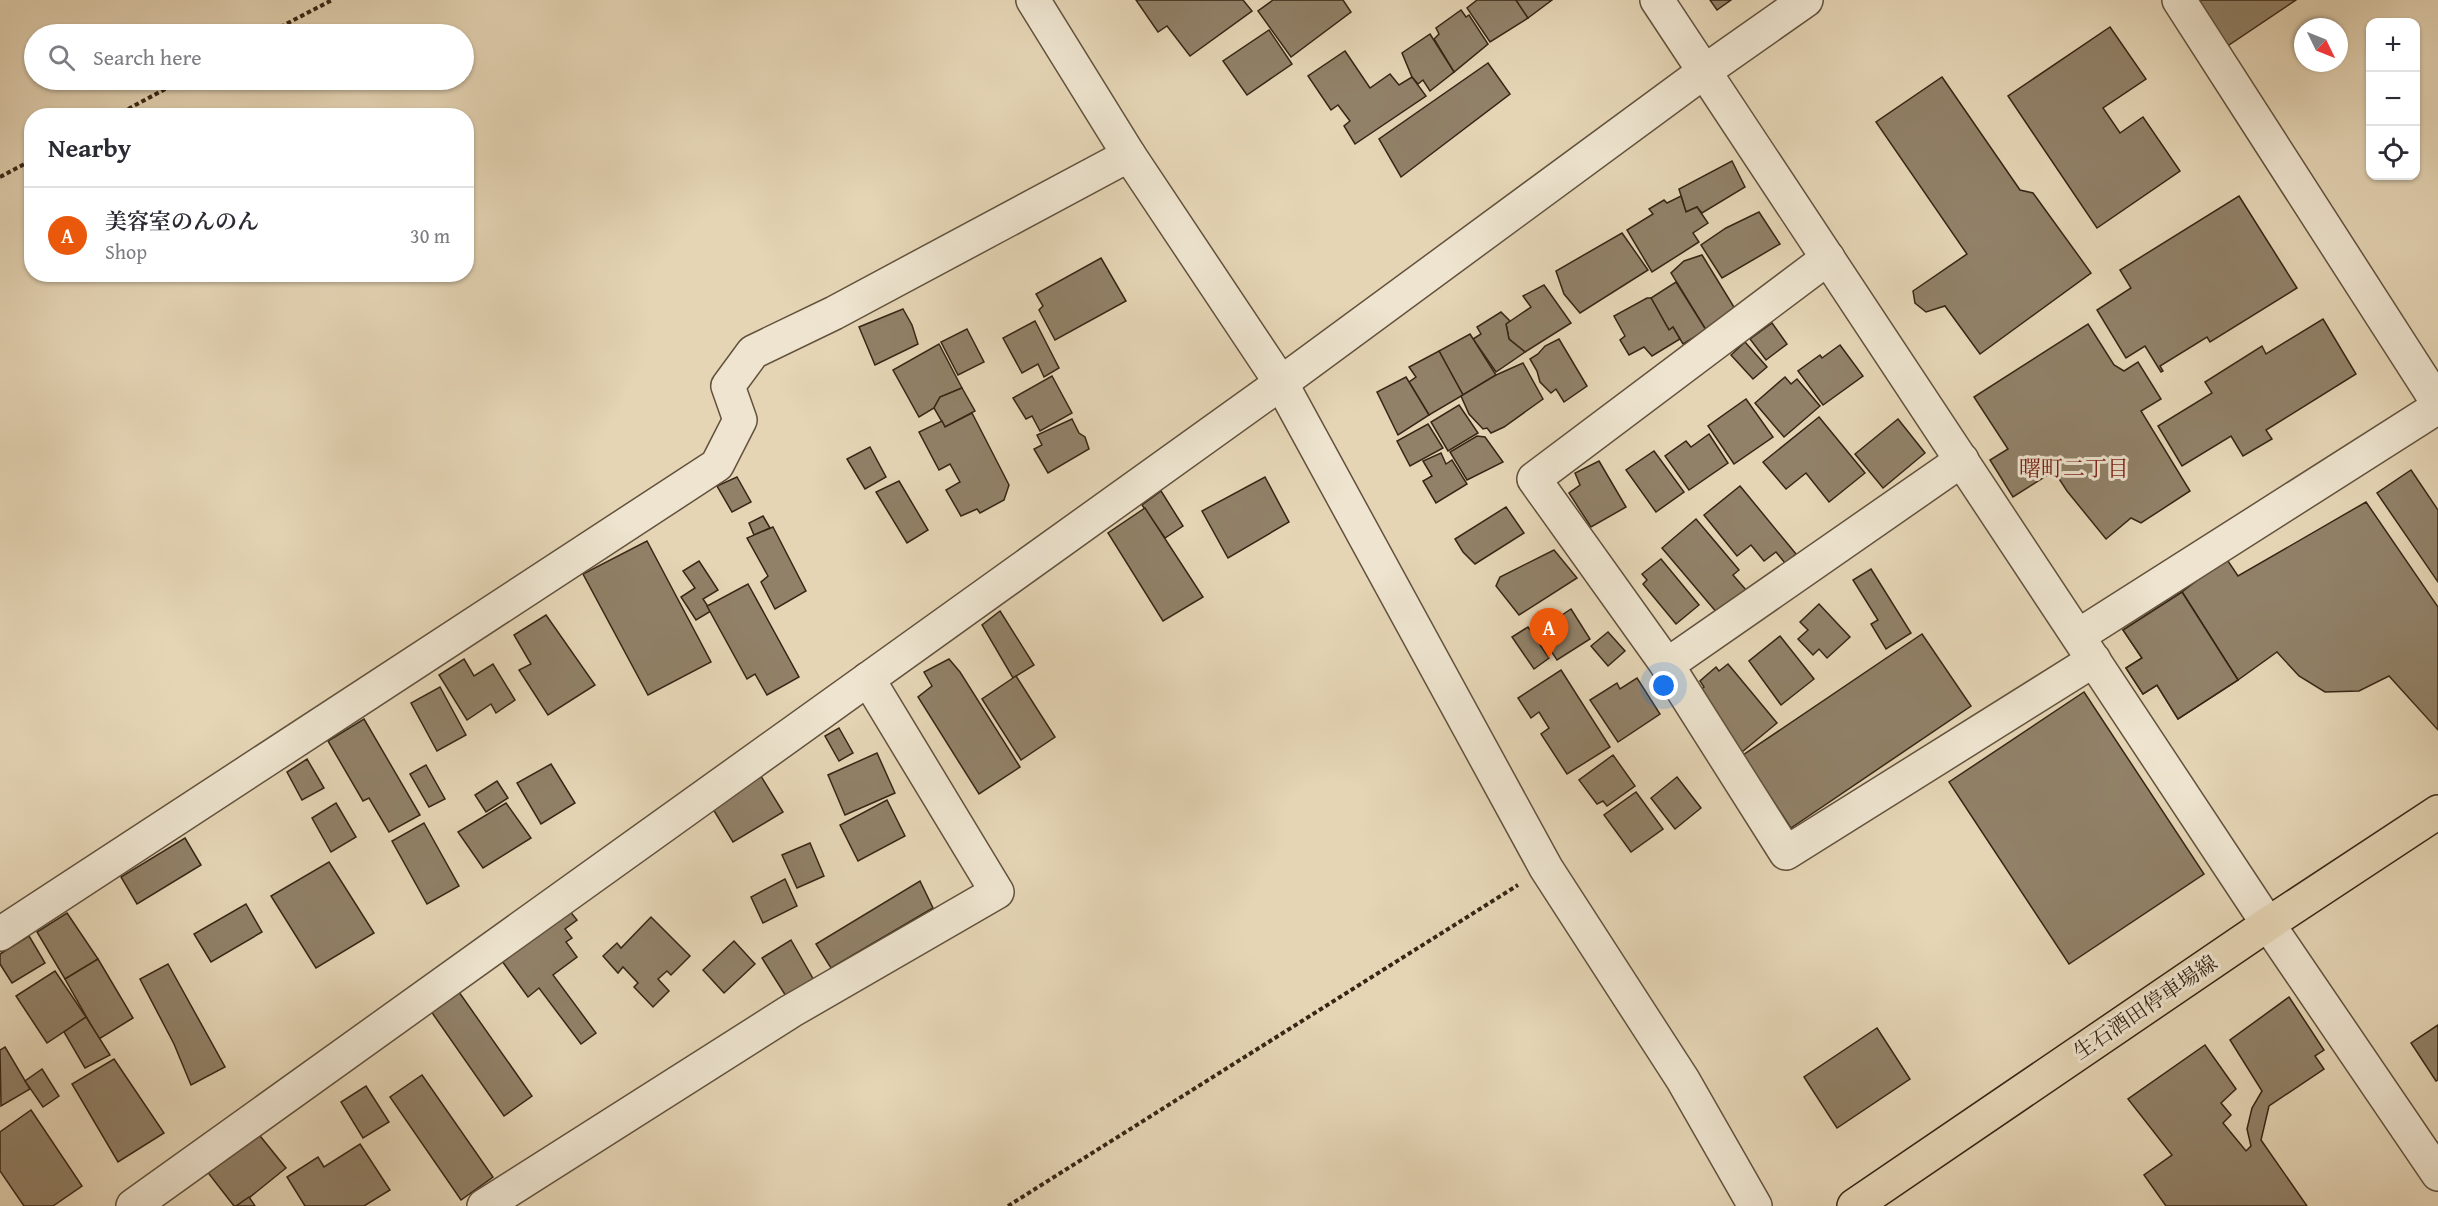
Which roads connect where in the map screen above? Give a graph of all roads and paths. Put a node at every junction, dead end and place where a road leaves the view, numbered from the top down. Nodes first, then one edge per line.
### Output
1 (332, 0) edge
2 (1033, 0) edge
3 (1657, 0) edge
4 (1806, 0) edge
5 (2180, 0) edge
6 (286, 24) edge
7 (1705, 71) junction
8 (163, 90) edge
9 (130, 108) edge
10 (1129, 155) junction
11 (24, 164) edge
12 (0, 177) edge
13 (1828, 258) junction
14 (1281, 383) junction
15 (2438, 405) edge
16 (1962, 460) junction
17 (2086, 648) junction
18 (1667, 665) junction
19 (868, 679) junction
20 (2438, 812) edge
21 (1546, 868) junction
22 (2268, 924) junction
23 (0, 934) edge
24 (2434, 1158) edge
25 (133, 1206) edge
26 (484, 1206) edge
27 (1008, 1206) edge
28 (1755, 1206) edge
29 (1854, 1206) edge

1 - 6 path
2 - 10 street
3 - 7 street
4 - 7 street
5 - 15 street
7 - 13 street
7 - 14 street
8 - 9 path
10 - 14 street
10 - 23 street
11 - 12 path
13 - 16 street
13 - 18 street
14 - 19 street
14 - 21 street
15 - 17 street
16 - 17 street
16 - 18 street
17 - 18 street
17 - 22 street
19 - 25 street
19 - 26 street
20 - 22 main road, 生石酒田停車場線
21 - 27 path
21 - 28 street
22 - 24 street
22 - 29 main road, 生石酒田停車場線

